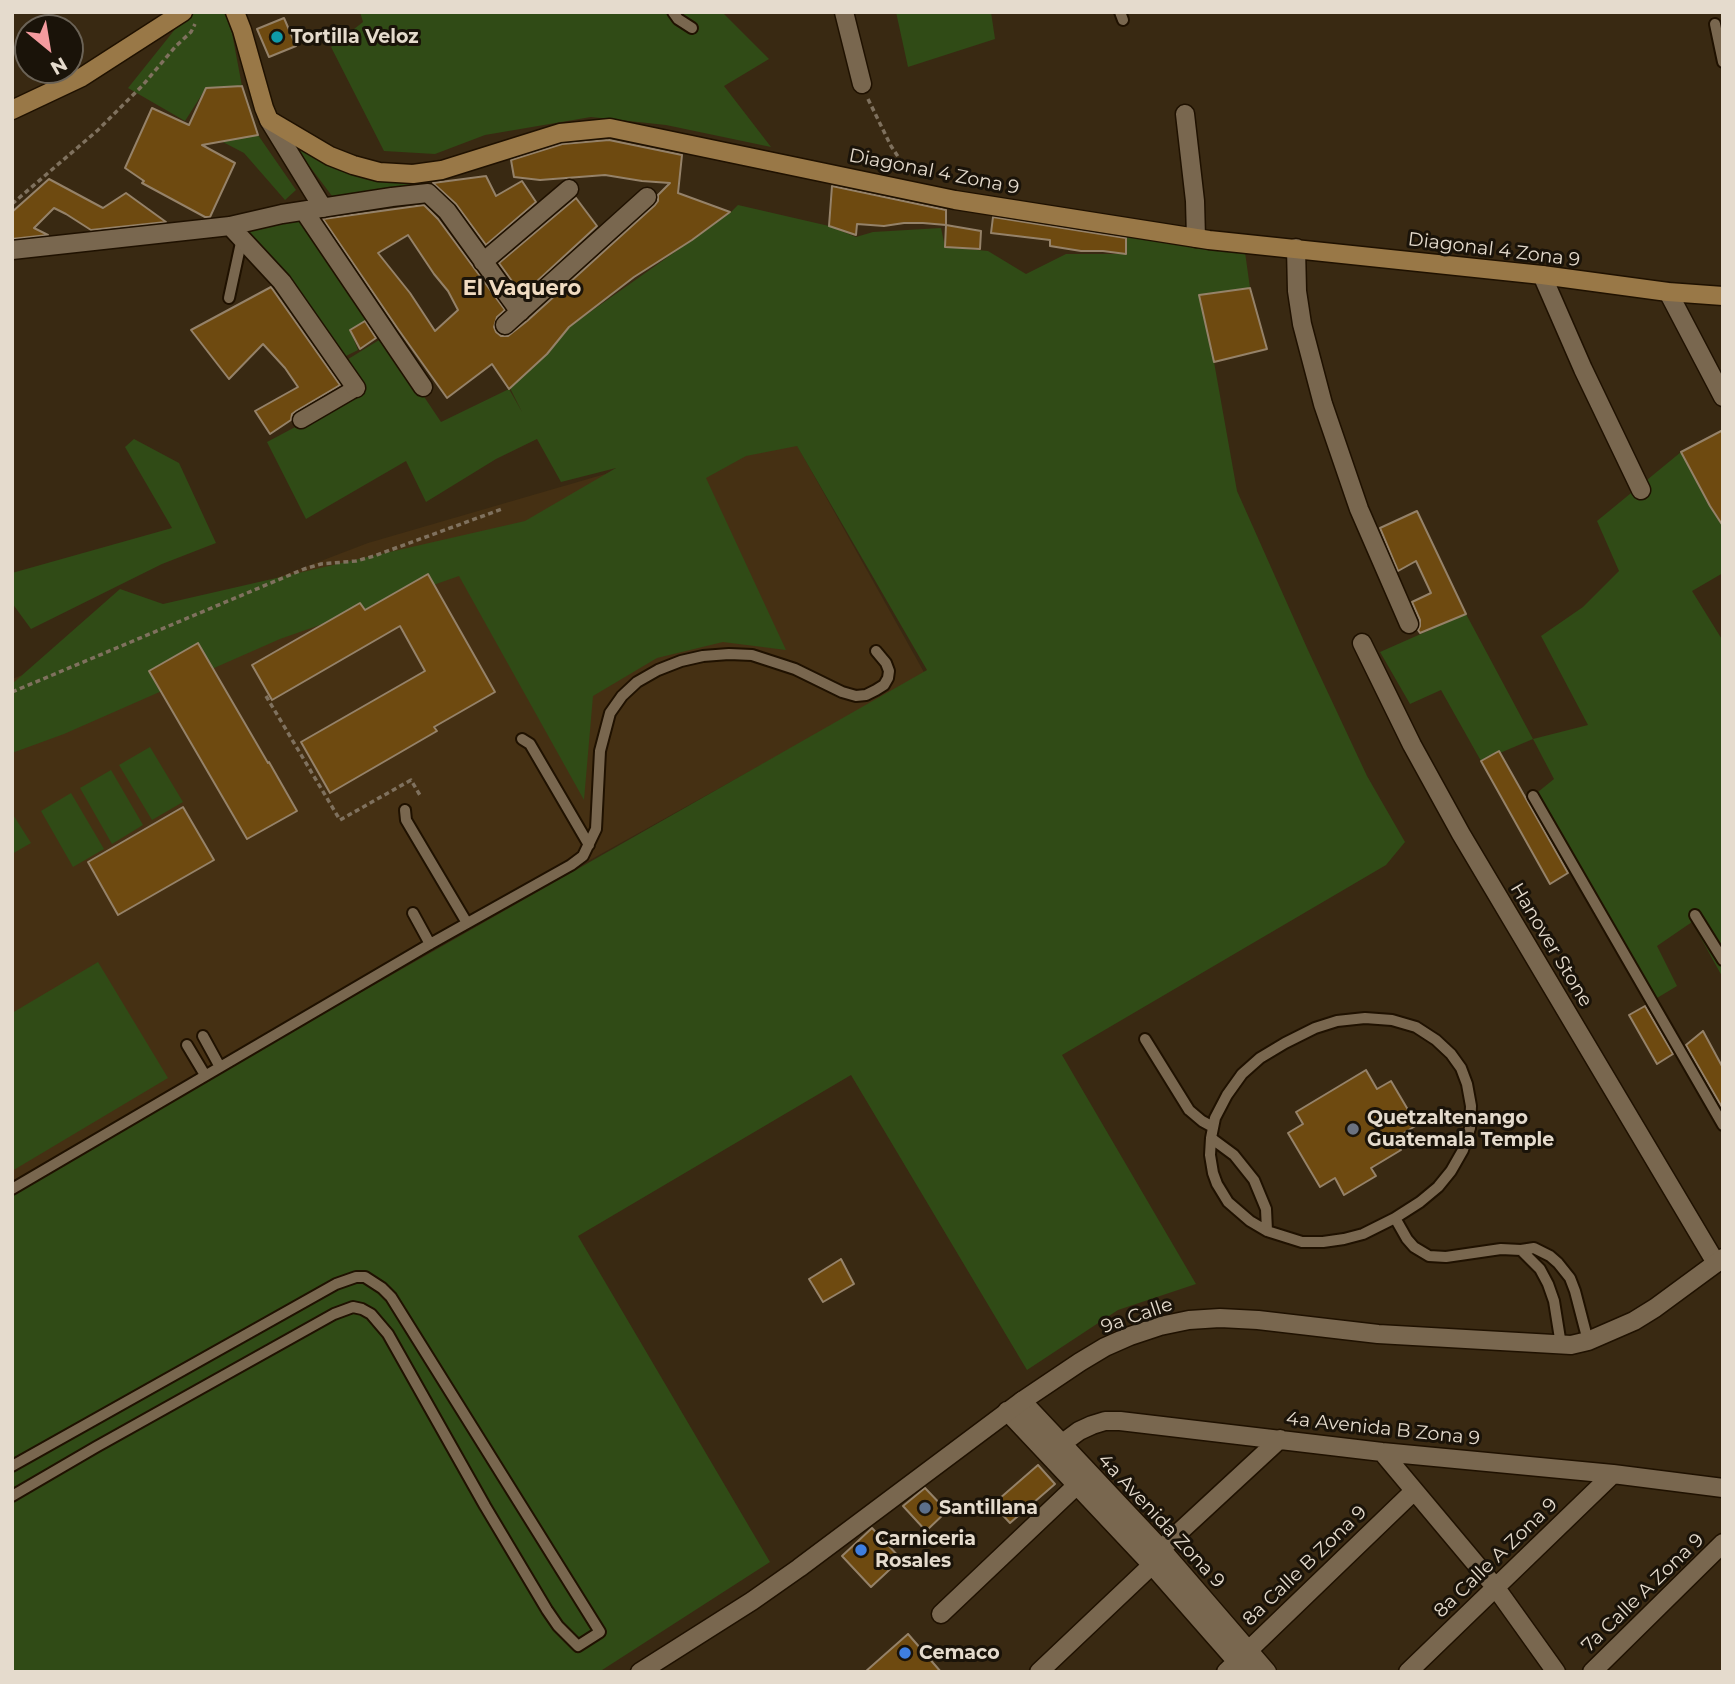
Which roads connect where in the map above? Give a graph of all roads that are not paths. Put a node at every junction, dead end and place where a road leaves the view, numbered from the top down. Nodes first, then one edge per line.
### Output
1 (235, 12) edge
2 (673, 12) edge
3 (844, 12) edge
4 (189, 18) edge
5 (1715, 24) dead end
6 (692, 28) dead end
7 (1723, 62) edge
8 (862, 84) road end
9 (12, 110) edge
10 (1185, 114) dead end
11 (270, 120) junction
12 (569, 189) dead end
13 (647, 197) dead end
14 (323, 208) junction
15 (304, 211) junction
16 (236, 232) junction
17 (1196, 238) junction
18 (1296, 248) junction
19 (12, 250) edge
20 (483, 262) junction
21 (1542, 275) junction
22 (1668, 292) junction
23 (1723, 296) edge
24 (229, 298) dead end
25 (520, 312) junction
26 (505, 324) dead end
27 (356, 387) joint
28 (423, 387) dead end
29 (1723, 397) edge
30 (301, 420) dead end
31 (1641, 489) dead end
32 (1409, 624) dead end
33 (1362, 643) dead end
34 (876, 651) dead end
35 (522, 739) dead end
36 (1533, 796) dead end
37 (405, 810) dead end
38 (589, 845) junction
39 (413, 913) dead end
40 (1695, 915) dead end
41 (467, 923) junction
42 (430, 944) junction
43 (1723, 960) edge
44 (203, 1036) dead end
45 (1145, 1039) dead end
46 (187, 1045) dead end
47 (220, 1066) junction
48 (205, 1075) junction
49 (1723, 1125) edge
50 (1212, 1133) junction
51 (12, 1189) edge
52 (1395, 1218) junction
53 (1267, 1231) junction
54 (1521, 1250) junction
55 (1719, 1260) edge
56 (1588, 1341) junction
57 (1561, 1345) junction
58 (1015, 1406) junction
59 (1280, 1439) junction
60 (1055, 1449) junction
61 (1382, 1452) junction
62 (12, 1466) edge
63 (1613, 1474) junction
64 (1077, 1485) junction
65 (1723, 1489) edge
66 (1414, 1491) junction
67 (12, 1496) edge
68 (1723, 1543) edge
69 (1156, 1557) junction
70 (1496, 1588) junction
71 (941, 1614) dead end
72 (1239, 1664) edge
73 (640, 1672) edge
74 (1040, 1672) edge
75 (1267, 1672) edge
76 (1408, 1672) edge
77 (1556, 1672) edge
78 (1592, 1672) edge

1 - 11 main road
2 - 6 lane
3 - 8 street
4 - 9 main road
5 - 7 lane
10 - 17 street
11 - 14 street
11 - 17 main road, Diagonal 4 Zona 9
12 - 20 street
13 - 25 street
14 - 15 street
14 - 20 street
15 - 16 street
15 - 28 street
16 - 19 street
16 - 24 lane
16 - 27 street
17 - 18 main road, Diagonal 4 Zona 9
18 - 21 main road, Diagonal 4 Zona 9
18 - 32 street
20 - 25 street
21 - 22 main road, Diagonal 4 Zona 9
21 - 31 street
22 - 23 main road, Diagonal 4 Zona 9
22 - 29 street
25 - 26 street
27 - 30 street
33 - 55 street, Hanover Stone
34 - 38 lane
35 - 38 lane
36 - 49 lane
37 - 41 lane
38 - 41 lane
39 - 42 lane
40 - 43 lane
41 - 42 lane
42 - 47 lane
44 - 47 lane
45 - 50 lane
46 - 48 lane
47 - 48 lane
48 - 51 lane
50 - 52 lane
50 - 53 lane
50 - 53 lane
52 - 53 lane
52 - 54 lane
54 - 56 lane
54 - 57 lane
55 - 56 street, 9a Calle
56 - 57 street, 9a Calle
57 - 58 street, 9a Calle
58 - 60 street, 4a Avenida Zona 9
58 - 73 street, 9a Calle
59 - 60 street, 4a Avenida B Zona 9
59 - 61 street, 4a Avenida B Zona 9
59 - 69 street
60 - 64 street, 4a Avenida Zona 9
60 - 69 street, 4a Avenida Zona 9
61 - 63 street, 4a Avenida B Zona 9
61 - 66 street
62 - 67 lane
63 - 65 street, 4a Avenida B Zona 9
63 - 70 street, 8a Calle A Zona 9
64 - 69 street, 4a Avenida Zona 9
64 - 71 street
66 - 70 street
66 - 72 street, 8a Calle B Zona 9
68 - 78 street, 7a Calle A Zona 9
69 - 72 street, 4a Avenida Zona 9
69 - 74 street
70 - 76 street, 8a Calle A Zona 9
70 - 77 street
72 - 75 street, 4a Avenida Zona 9

